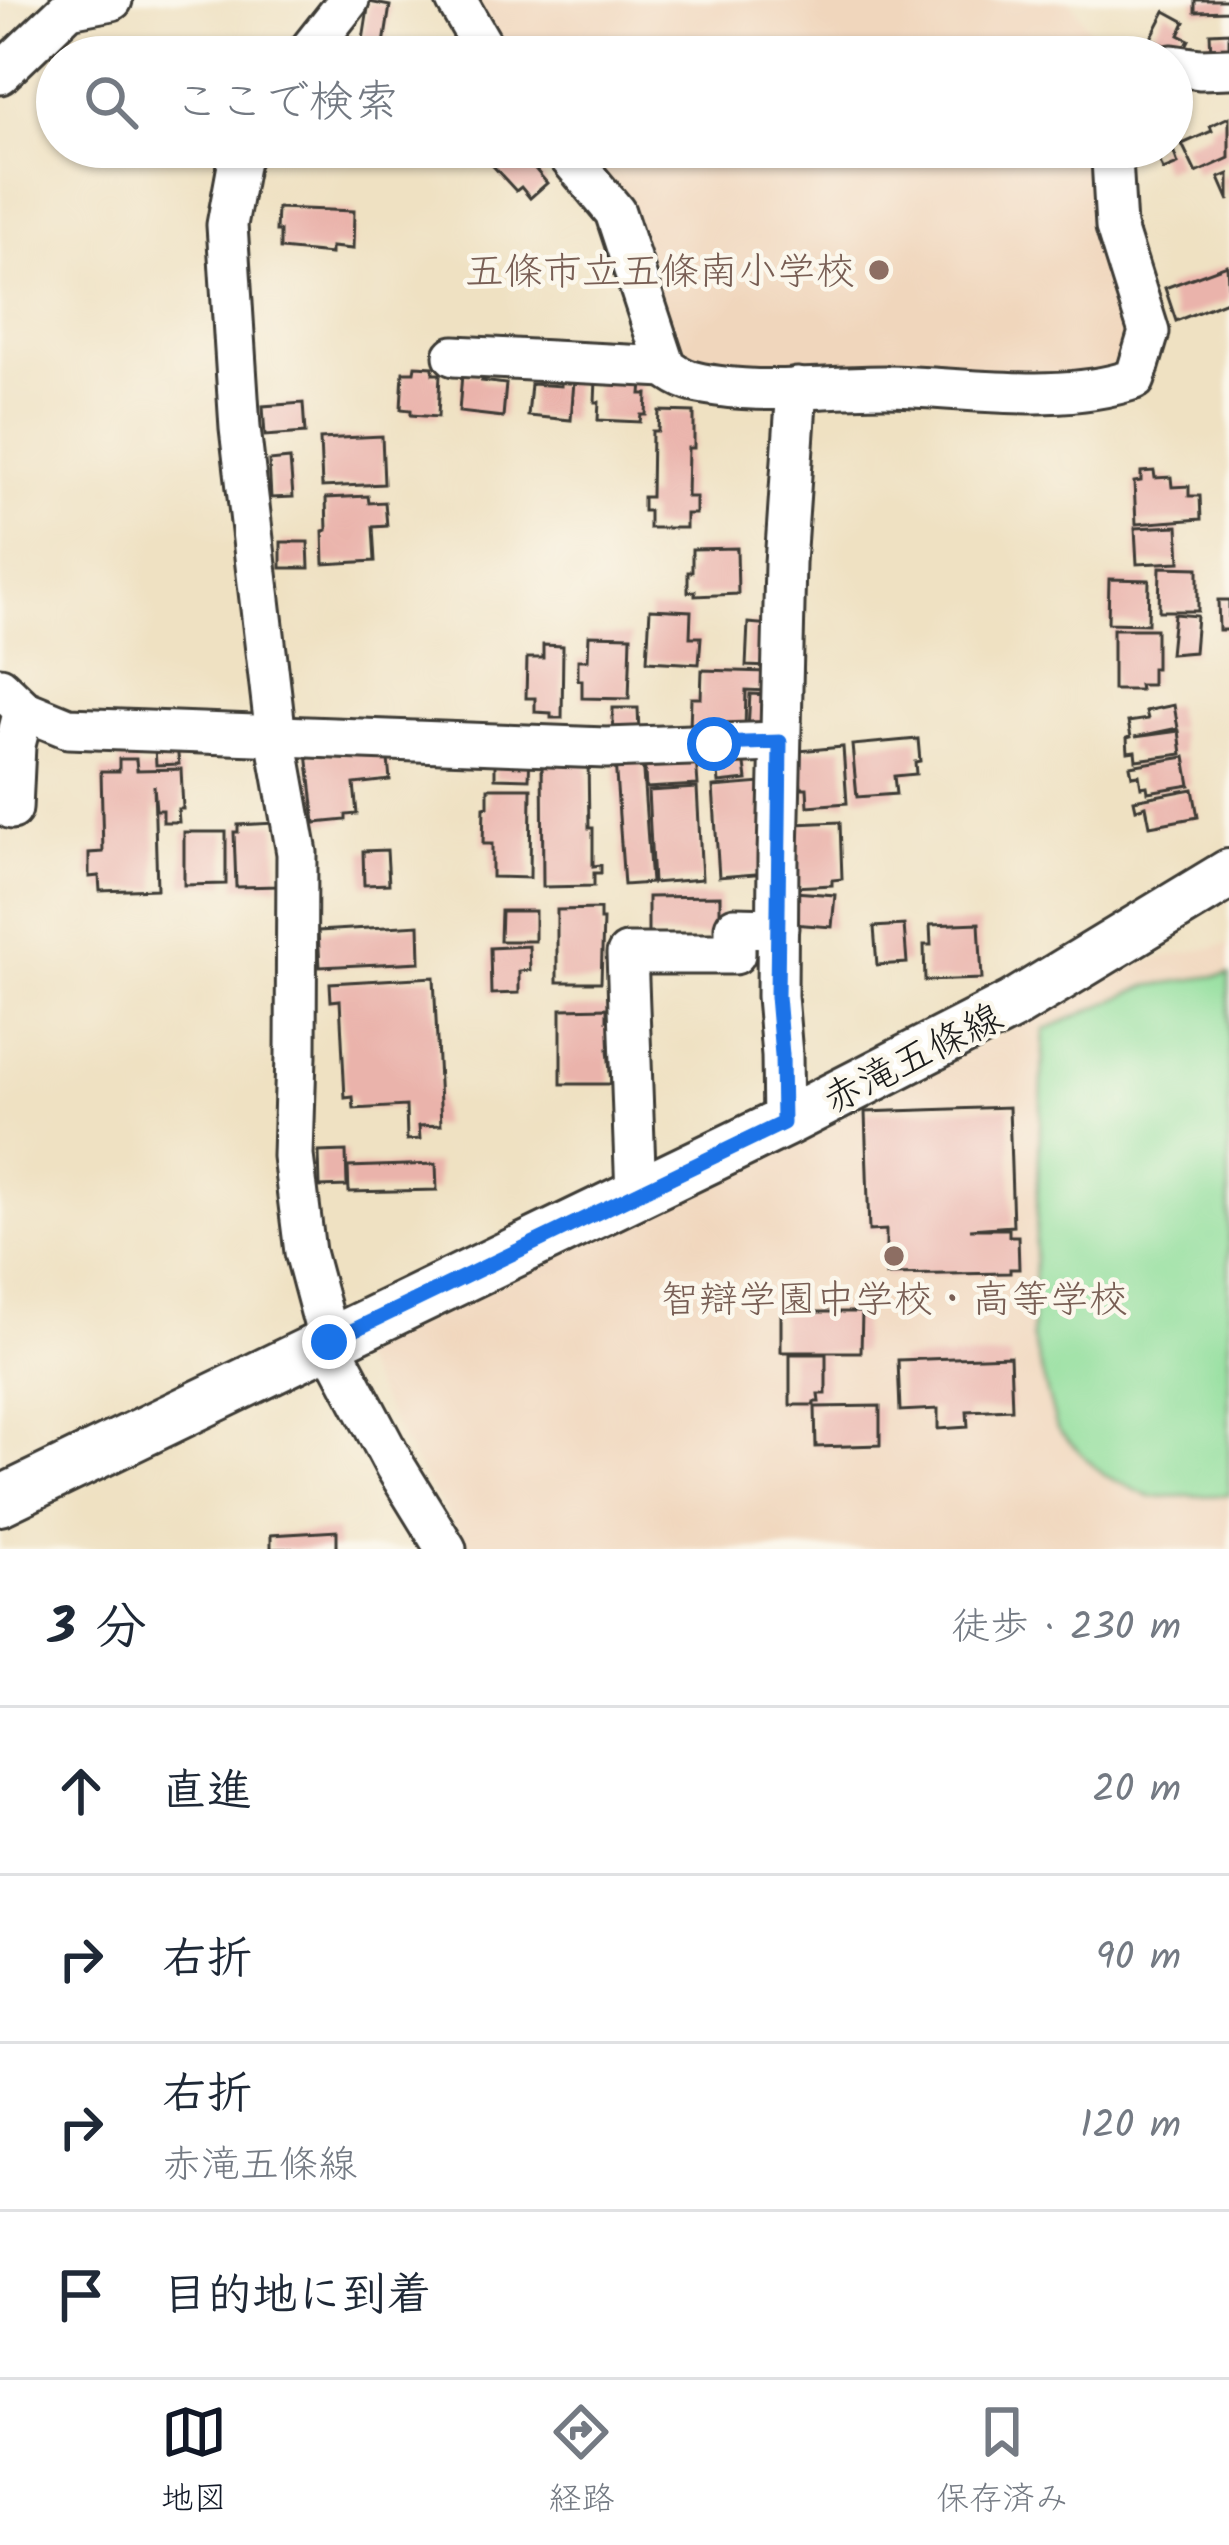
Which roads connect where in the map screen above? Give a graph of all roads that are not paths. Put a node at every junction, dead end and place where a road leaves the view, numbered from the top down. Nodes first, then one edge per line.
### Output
1 (112, 0) edge
2 (349, 0) edge
3 (456, 0) edge
4 (39, 36) edge
5 (321, 36) edge
6 (477, 36) edge
7 (36, 39) edge
8 (1193, 68) edge
9 (1229, 68) edge
10 (0, 74) edge
11 (238, 168) edge
12 (578, 168) edge
13 (1113, 168) edge
14 (454, 356) dead end
15 (666, 367) junction
16 (796, 388) junction
17 (12, 699) edge
18 (276, 737) junction
19 (780, 742) junction
20 (12, 809) dead end
21 (1229, 874) edge
22 (1180, 902) junction
23 (1229, 911) edge
24 (778, 928) junction
25 (783, 1123) junction
26 (636, 1195) junction
27 (329, 1342) junction
28 (0, 1501) edge
29 (446, 1549) edge

1 - 4 street
2 - 5 street
3 - 6 street
7 - 10 street
8 - 9 street
11 - 18 street
12 - 15 street
13 - 16 street
14 - 15 street
15 - 16 street
16 - 19 street
17 - 18 street
17 - 20 street
18 - 19 street
18 - 27 street
19 - 24 street
21 - 22 main road, 赤滝五條線
22 - 23 street
22 - 25 main road, 赤滝五條線
24 - 25 street
24 - 26 street
25 - 26 main road, 赤滝五條線
26 - 27 main road, 赤滝五條線
27 - 28 main road, 赤滝五條線
27 - 29 street

